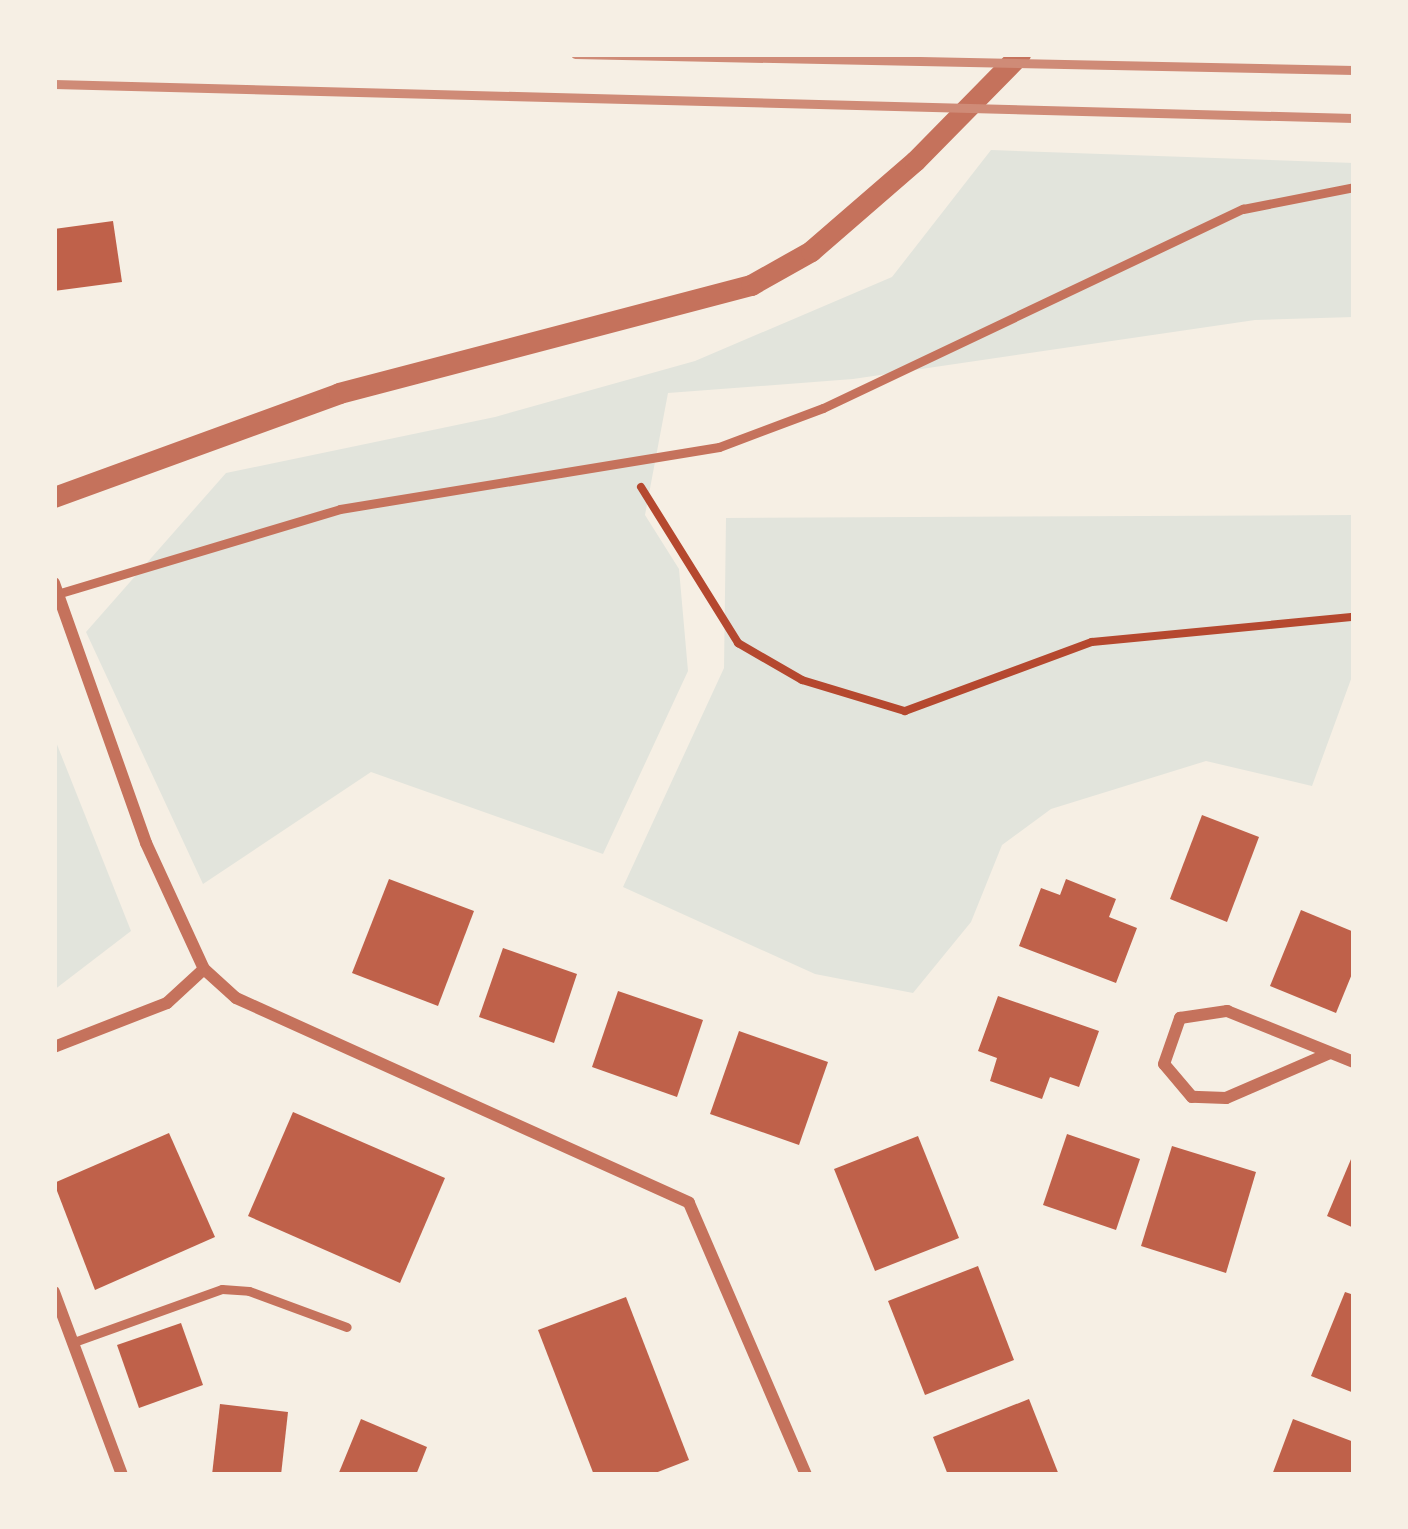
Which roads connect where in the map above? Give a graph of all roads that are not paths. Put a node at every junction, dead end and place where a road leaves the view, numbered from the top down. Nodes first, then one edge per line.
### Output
1 (1020, 54) edge
2 (1354, 187) edge
3 (54, 497) edge
4 (55, 591) edge
5 (204, 969) junction
6 (54, 1047) edge
7 (1330, 1053) junction
8 (1354, 1063) edge
9 (54, 1292) edge
10 (347, 1327) dead end
11 (74, 1342) junction
12 (122, 1475) edge
13 (806, 1475) edge

1 - 3 street
2 - 4 lane
4 - 5 street
5 - 6 street
5 - 13 street
7 - 7 street
7 - 8 street
9 - 11 street
10 - 11 lane
11 - 12 street

